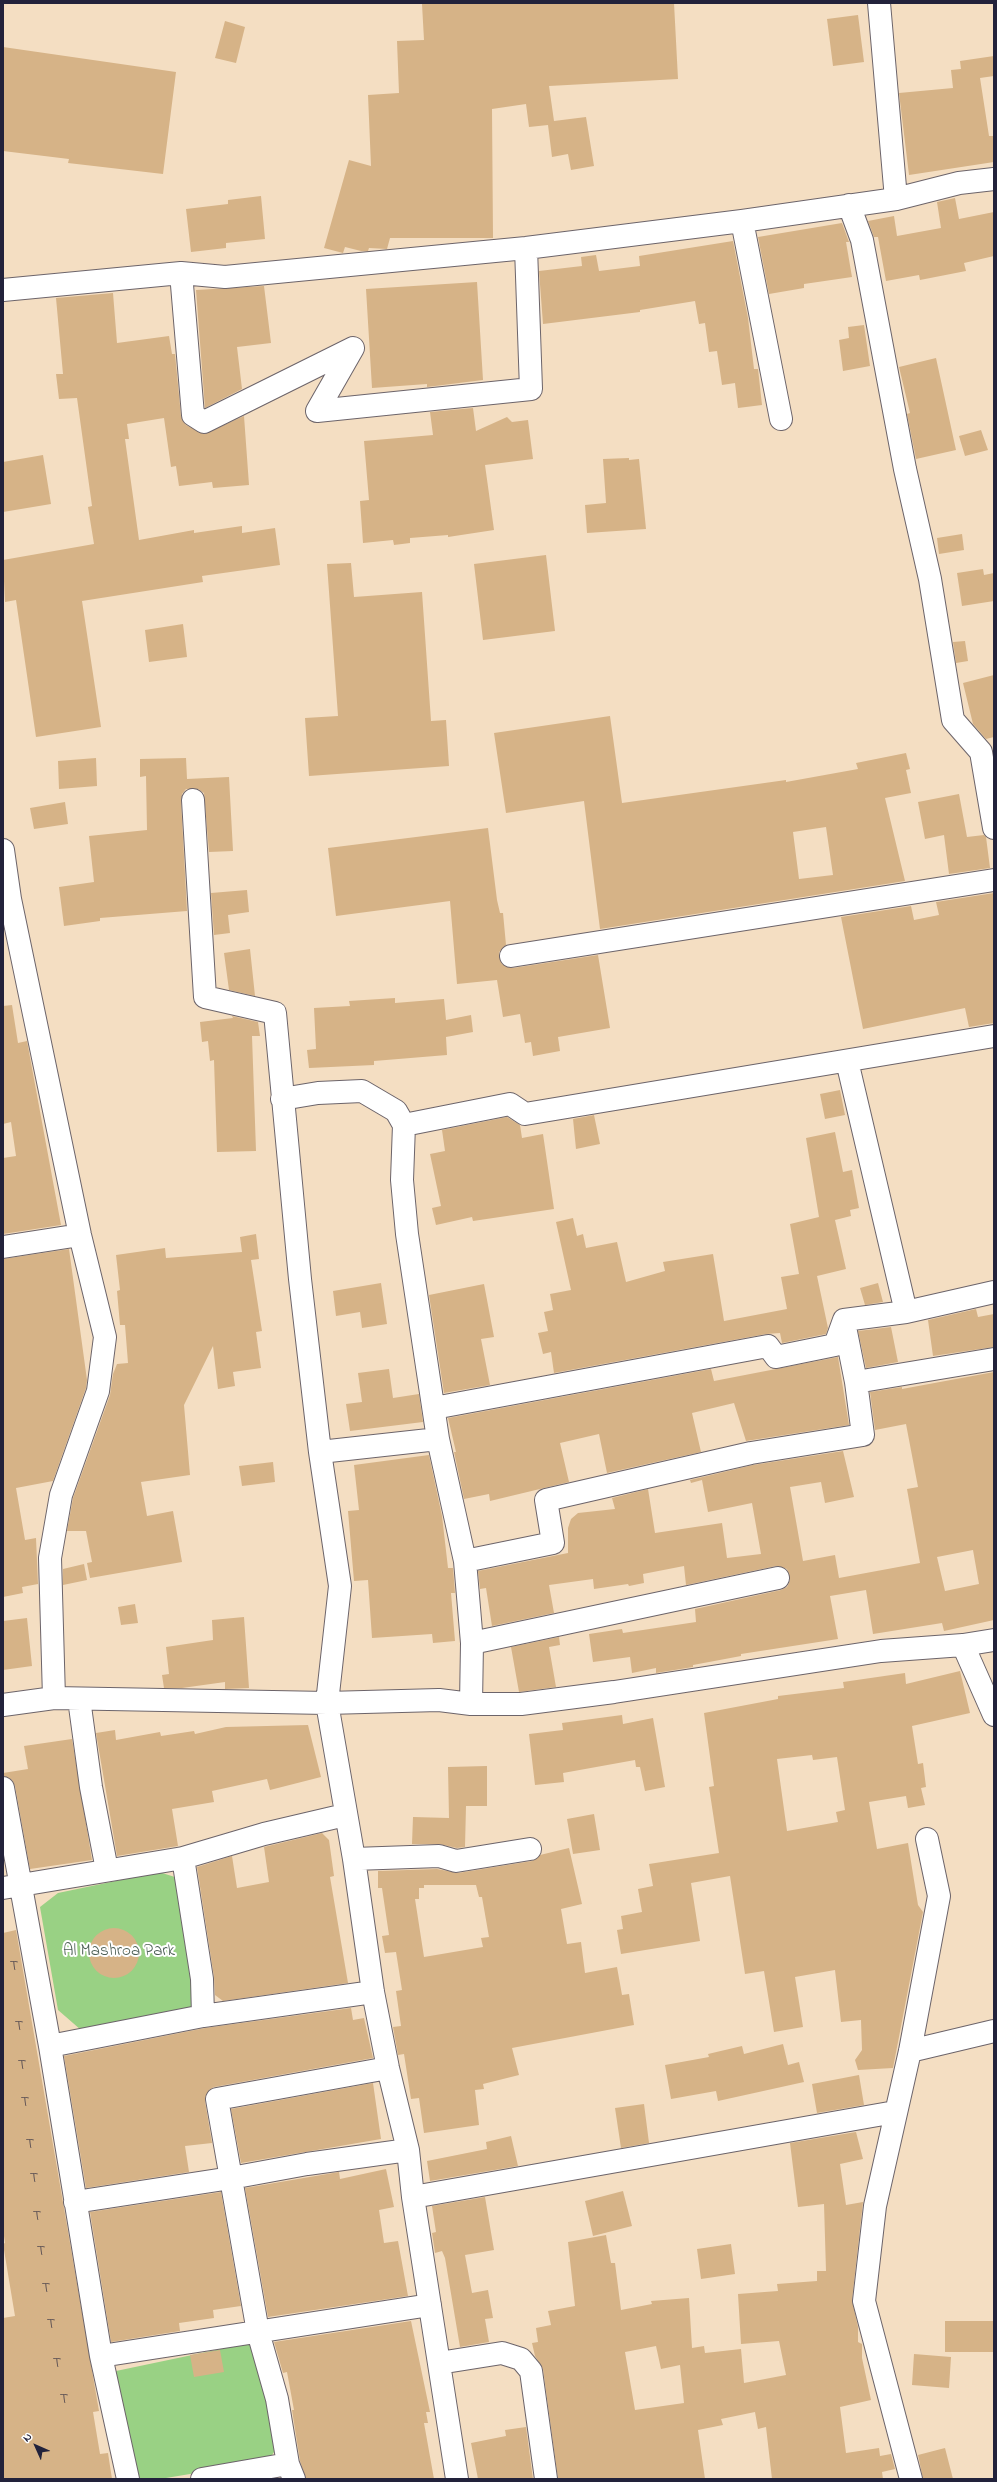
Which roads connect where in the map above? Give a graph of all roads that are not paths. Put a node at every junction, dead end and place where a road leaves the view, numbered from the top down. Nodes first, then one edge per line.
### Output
1 (879, 3) edge
2 (994, 179) edge
3 (896, 199) junction
4 (850, 206) junction
5 (742, 221) junction
6 (526, 248) junction
7 (181, 273) junction
8 (3, 290) edge
9 (781, 419) dead end
10 (193, 800) dead end
11 (994, 828) edge
12 (3, 850) edge
13 (994, 880) edge
14 (6, 899) edge
15 (511, 956) dead end
16 (994, 1036) edge
17 (847, 1061) junction
18 (282, 1099) junction
19 (404, 1124) junction
20 (80, 1235) junction
21 (3, 1247) edge
22 (994, 1292) edge
23 (906, 1312) junction
24 (844, 1320) junction
25 (994, 1360) edge
26 (856, 1382) junction
27 (434, 1408) junction
28 (438, 1439) junction
29 (320, 1452) junction
30 (465, 1561) junction
31 (778, 1578) dead end
32 (994, 1640) edge
33 (472, 1643) junction
34 (963, 1645) junction
35 (54, 1698) junction
36 (79, 1699) junction
37 (327, 1703) junction
38 (471, 1704) junction
39 (3, 1705) edge
40 (994, 1715) edge
41 (3, 1788) edge
42 (345, 1815) junction
43 (927, 1839) dead end
44 (530, 1849) dead end
45 (183, 1858) junction
46 (354, 1859) junction
47 (107, 1870) junction
48 (13, 1887) edge
49 (373, 1992) junction
50 (203, 2016) junction
51 (994, 2031) edge
52 (50, 2046) junction
53 (910, 2051) junction
54 (388, 2068) junction
55 (895, 2112) junction
56 (408, 2150) junction
57 (231, 2178) junction
58 (413, 2197) junction
59 (75, 2202) junction
60 (430, 2305) junction
61 (258, 2332) junction
62 (101, 2356) junction
63 (440, 2363) junction
64 (291, 2471) edge
65 (128, 2479) edge
66 (202, 2479) edge
67 (457, 2479) edge
68 (546, 2479) edge
69 (911, 2479) edge

1 - 3 street
2 - 3 street
3 - 4 street
4 - 5 street
4 - 11 street
5 - 6 street
5 - 9 street
6 - 7 street
6 - 7 street
7 - 8 street
10 - 18 street
12 - 14 street
13 - 15 street
14 - 20 street
16 - 17 street
17 - 19 street
17 - 23 street
18 - 19 street
18 - 29 street
19 - 27 street
20 - 21 street
20 - 35 street
22 - 23 street
23 - 24 street
24 - 26 street
24 - 27 street
25 - 26 street
26 - 30 street
27 - 28 street
28 - 29 street
28 - 30 street
29 - 37 street
30 - 33 street
31 - 33 street
32 - 34 street
33 - 38 street
34 - 38 street
34 - 40 street
35 - 36 street
35 - 39 street
36 - 37 street
36 - 47 street
37 - 38 street
37 - 42 street
41 - 48 street
42 - 45 street
42 - 46 street
43 - 53 street
44 - 46 street
45 - 47 street
45 - 50 street
46 - 49 street
47 - 48 street
48 - 52 street
49 - 50 street
49 - 54 street
50 - 52 street
51 - 53 street
52 - 59 street
53 - 55 street
54 - 56 street
54 - 57 street
55 - 58 street
55 - 69 street
56 - 57 street
56 - 58 street
57 - 59 street
57 - 61 street
58 - 60 street
59 - 62 street
60 - 61 street
60 - 63 street
61 - 62 street
61 - 64 street
62 - 65 street
63 - 67 street
63 - 68 street
64 - 66 street

